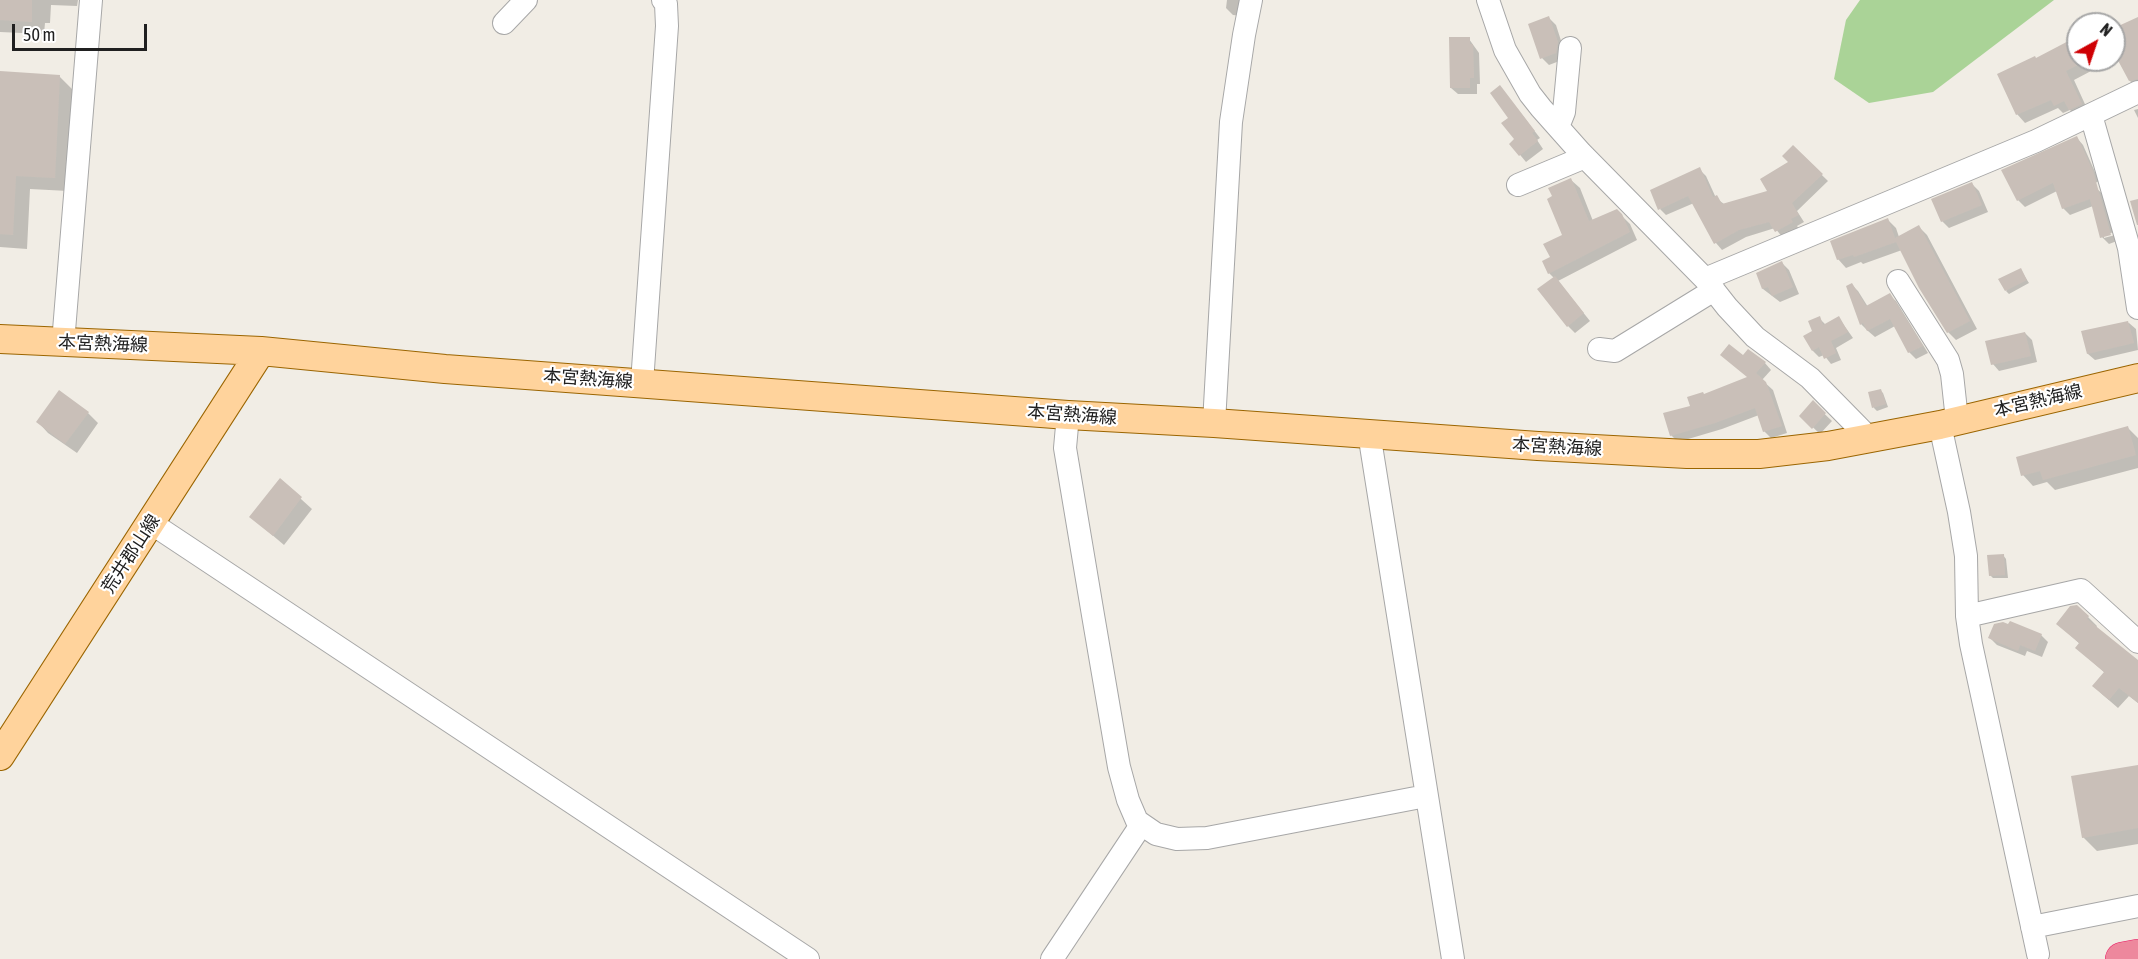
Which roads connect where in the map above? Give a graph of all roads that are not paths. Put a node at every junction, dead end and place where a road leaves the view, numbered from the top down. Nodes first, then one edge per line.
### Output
1 (91, 0) edge
2 (526, 0) edge
3 (663, 0) edge
4 (1251, 0) edge
5 (1488, 0) edge
6 (504, 23) dead end
7 (1570, 48) dead end
8 (2138, 92) edge
9 (2091, 115) junction
10 (1558, 127) junction
11 (1585, 157) junction
12 (1518, 185) dead end
13 (2133, 247) edge
14 (1898, 281) dead end
15 (1709, 284) junction
16 (2138, 308) edge
17 (0, 339) edge
18 (63, 343) junction
19 (1599, 349) dead end
20 (261, 351) junction
21 (2138, 378) edge
22 (642, 383) junction
23 (1068, 415) junction
24 (1949, 422) junction
25 (1214, 423) junction
26 (1369, 434) junction
27 (1869, 438) junction
28 (151, 523) junction
29 (1967, 616) junction
30 (2138, 642) edge
31 (0, 756) edge
32 (1426, 796) junction
33 (1141, 825) junction
34 (2138, 906) edge
35 (2032, 927) junction
36 (2038, 954) dead end
37 (2138, 956) edge
38 (808, 959) edge
39 (1052, 959) edge
40 (1453, 959) edge
41 (2121, 959) edge

1 - 18 street
2 - 6 street
3 - 22 street
4 - 25 street
5 - 10 street
7 - 10 street
8 - 9 street
9 - 13 street
9 - 15 street
10 - 11 street
11 - 12 street
11 - 15 street
13 - 16 street
14 - 24 street
15 - 19 street
15 - 27 street
17 - 18 main road, 本宮熱海線
18 - 20 main road, 本宮熱海線
20 - 22 main road, 本宮熱海線
20 - 28 main road, 荒井郡山線
21 - 24 main road, 本宮熱海線
22 - 23 main road, 本宮熱海線
23 - 25 main road, 本宮熱海線
23 - 33 street
24 - 27 main road, 本宮熱海線
24 - 29 street
25 - 26 main road, 本宮熱海線
26 - 27 main road, 本宮熱海線
26 - 32 street
28 - 31 main road, 荒井郡山線
28 - 38 street
29 - 30 street
29 - 35 street
32 - 33 street
32 - 40 street
33 - 39 street
34 - 35 street
35 - 36 street
37 - 41 highway

